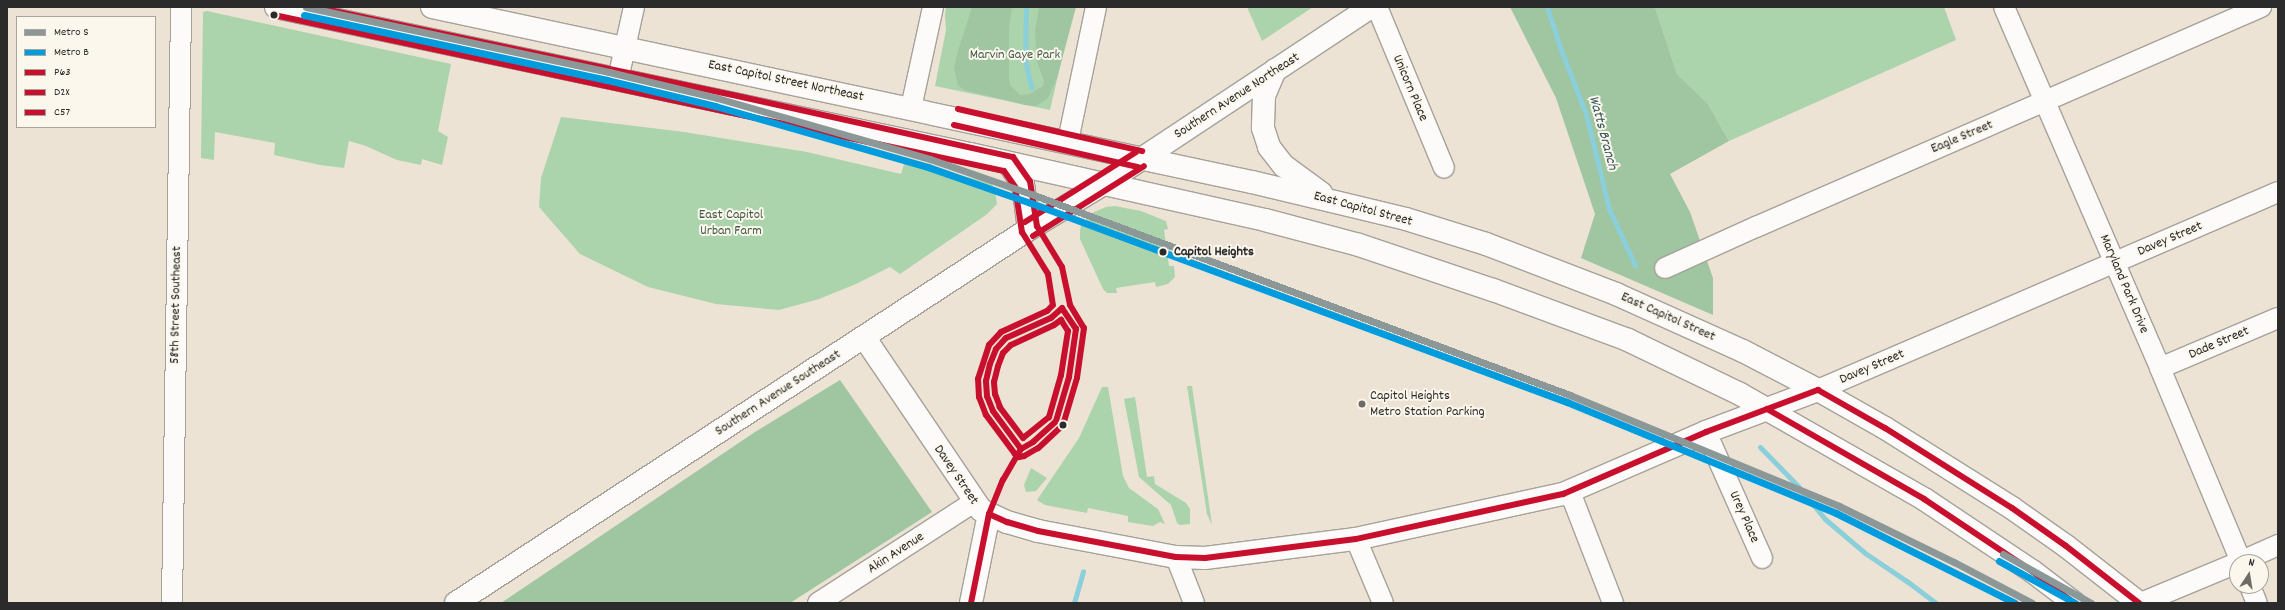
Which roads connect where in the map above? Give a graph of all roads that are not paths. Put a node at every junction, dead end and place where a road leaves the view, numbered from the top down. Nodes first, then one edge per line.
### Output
1 (181, 7) edge
2 (276, 7) edge
3 (432, 7) edge
4 (634, 7) edge
5 (933, 7) edge
6 (1096, 7) edge
7 (1371, 7) edge
8 (1377, 7) edge
9 (2004, 7) edge
10 (2261, 7) edge
11 (625, 47) junction
12 (1275, 70) junction
13 (618, 79) junction
14 (2045, 101) junction
15 (911, 108) junction
16 (1068, 141) junction
17 (1140, 159) junction
18 (1008, 164) junction
19 (1444, 168) dead end
20 (1102, 185) junction
21 (2278, 192) edge
22 (1330, 200) junction
23 (1029, 229) junction
24 (2114, 263) junction
25 (1665, 268) dead end
26 (2278, 318) edge
27 (864, 336) junction
28 (2160, 368) junction
29 (1818, 390) junction
30 (1767, 409) junction
31 (1706, 432) junction
32 (1570, 492) junction
33 (982, 508) junction
34 (1356, 539) junction
35 (2278, 545) edge
36 (2237, 554) edge
37 (2258, 554) edge
38 (1176, 557) junction
39 (1762, 558) dead end
40 (2229, 566) edge
41 (172, 603) edge
42 (456, 603) edge
43 (818, 603) edge
44 (971, 603) edge
45 (1194, 603) edge
46 (1383, 603) edge
47 (1613, 603) edge
48 (2074, 603) edge
49 (2140, 603) edge

1 - 41 street, 58th Street Southeast
2 - 13 main road
3 - 11 main road, East Capitol Street Northeast
4 - 11 street
5 - 15 street
6 - 16 street
7 - 12 main road, Southern Avenue Northeast
8 - 19 street, Unicorn Place
9 - 14 street, Maryland Park Drive
10 - 14 street, Eagle Street
11 - 13 street
11 - 15 main road, East Capitol Street Northeast
12 - 17 main road, Southern Avenue Northeast
12 - 22 main road
13 - 18 main road
14 - 24 street, Maryland Park Drive
14 - 25 street, Eagle Street
15 - 16 main road, East Capitol Street Northeast
16 - 17 main road, East Capitol Street Northeast
17 - 20 main road, Southern Avenue Northeast
17 - 22 main road, East Capitol Street
18 - 20 main road
18 - 23 main road
20 - 23 main road, Southern Avenue Southeast
20 - 30 main road
21 - 24 street, Davey Street
22 - 29 main road, East Capitol Street
23 - 27 main road, Southern Avenue Southeast
24 - 28 street, Maryland Park Drive
24 - 29 street, Davey Street
26 - 28 street, Dade Street
27 - 33 main road, Davey Street
27 - 42 main road, Southern Avenue Southeast
28 - 36 street, Maryland Park Drive
29 - 30 main road, Davey Street
29 - 49 main road, East Capitol Street
30 - 31 main road, Davey Street
30 - 48 main road
31 - 32 main road, Davey Street
31 - 39 street, Urey Place
32 - 34 main road, Davey Street
32 - 47 street
33 - 38 main road, Davey Street
33 - 43 street, Akin Avenue
33 - 44 main road
34 - 38 main road, Davey Street
34 - 46 street
35 - 37 street
38 - 45 street
40 - 49 street

